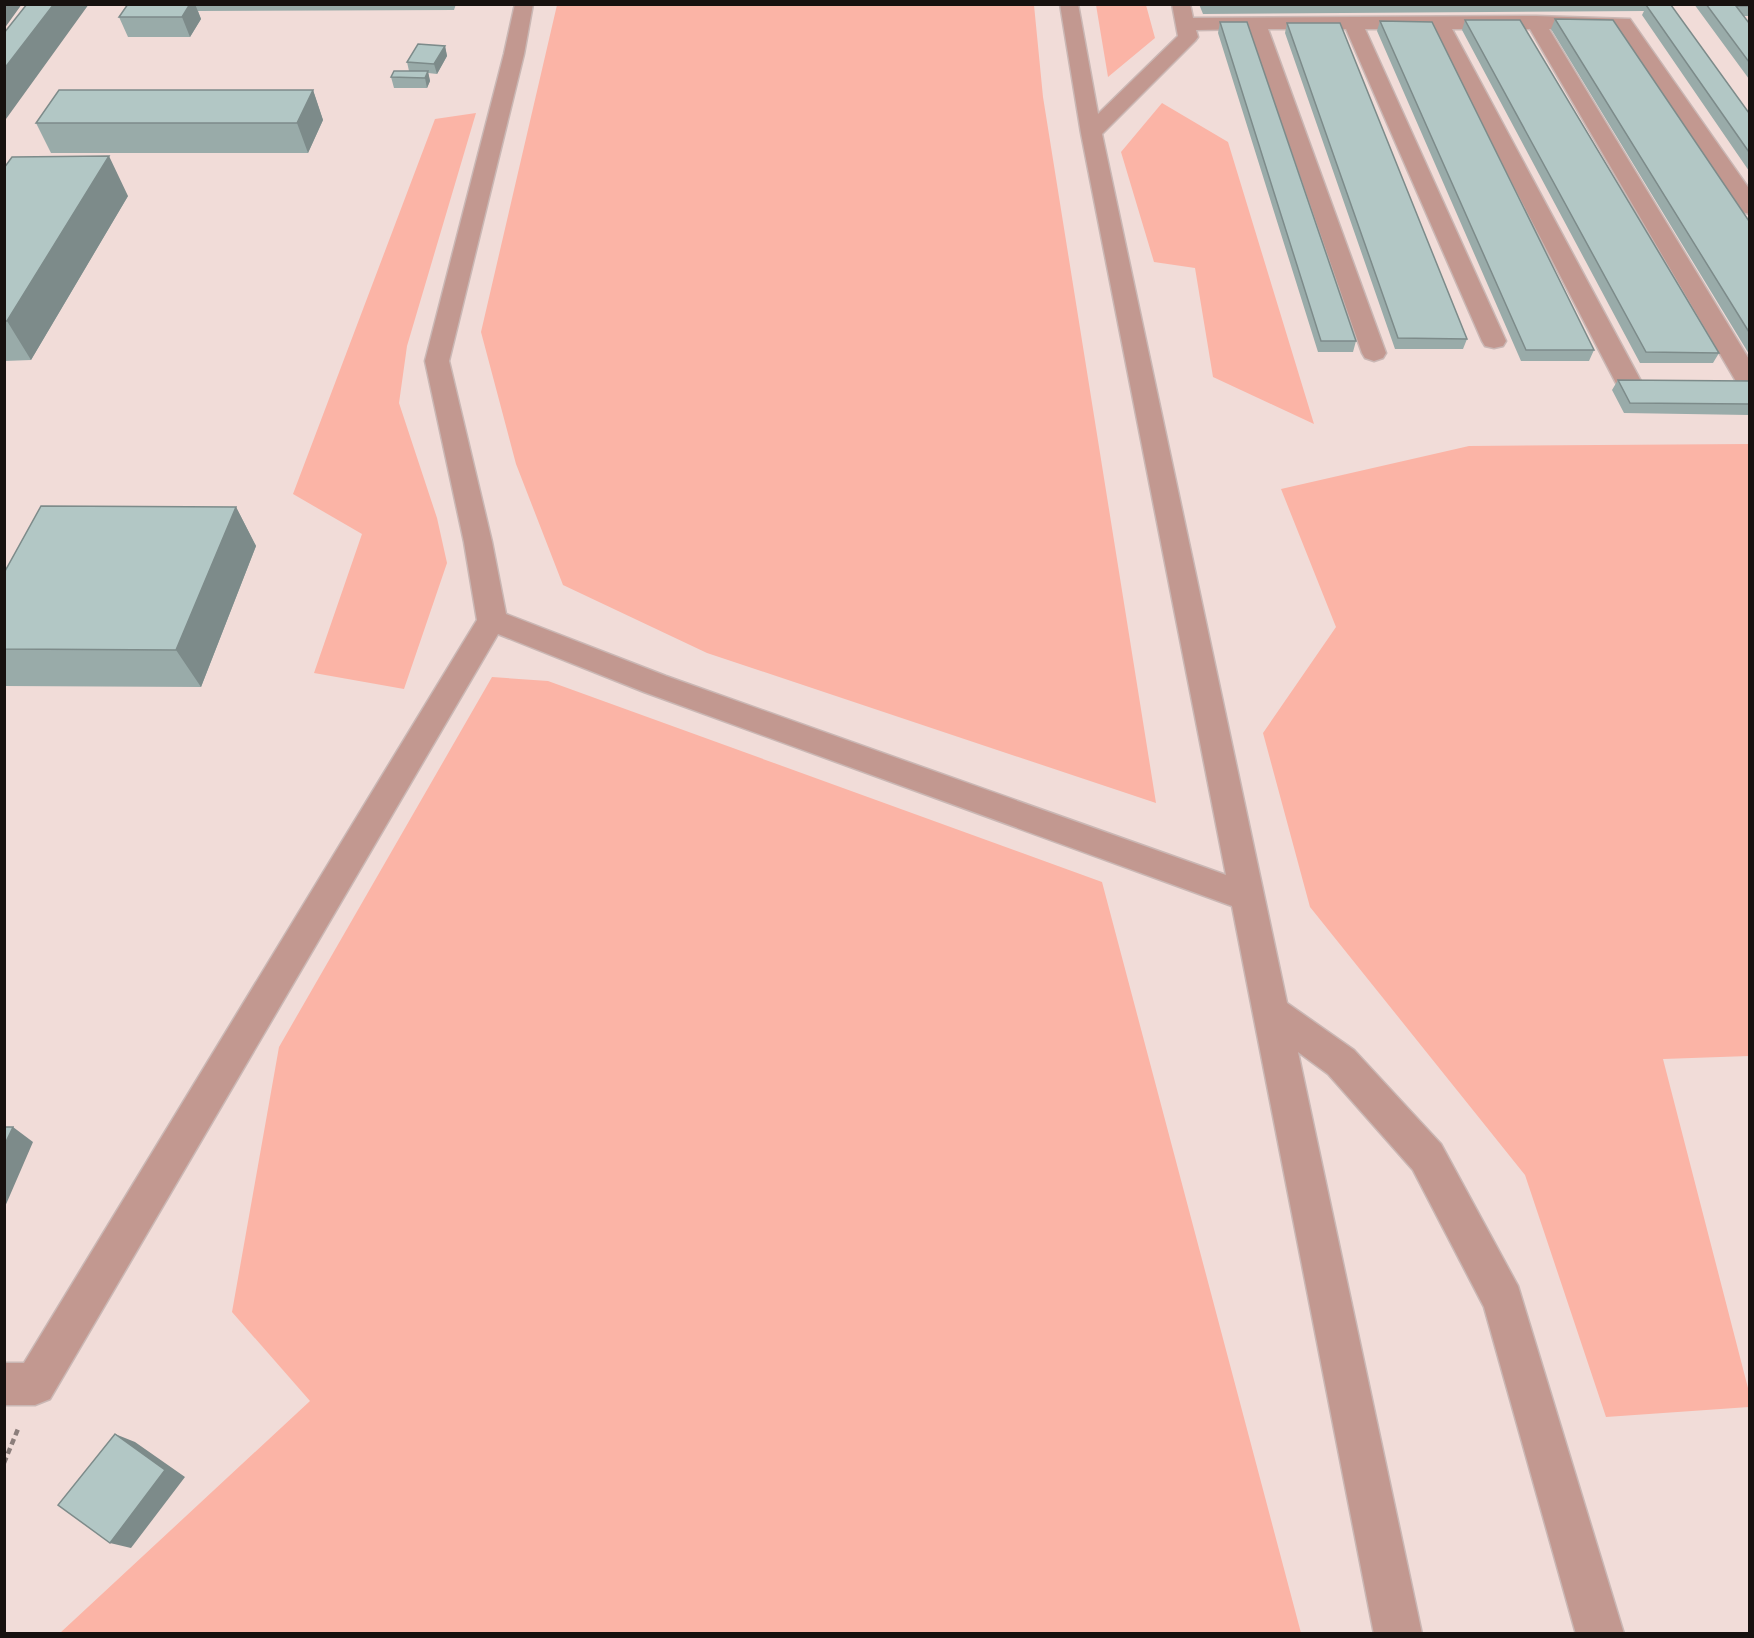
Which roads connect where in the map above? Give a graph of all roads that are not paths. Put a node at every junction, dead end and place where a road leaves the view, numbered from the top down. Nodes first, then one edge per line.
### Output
1 (524, 4) edge
2 (1069, 4) edge
3 (1183, 14) edge
4 (1536, 22) junction
5 (1256, 23) junction
6 (1439, 23) junction
7 (1353, 24) junction
8 (1090, 133) junction
9 (1749, 207) edge
10 (1494, 341) dead end
11 (1374, 353) dead end
12 (1629, 383) edge
13 (1749, 383) edge
14 (492, 620) junction
15 (1247, 897) junction
16 (1271, 1012) junction
17 (4, 1384) edge
18 (1398, 1634) edge
19 (1600, 1634) edge

1 - 14 street
2 - 8 street
3 - 5 street
3 - 8 street
4 - 6 street
4 - 9 street
4 - 13 street
5 - 7 street
5 - 11 street
6 - 7 street
6 - 12 street
7 - 10 street
8 - 15 street
14 - 15 street
14 - 17 street
15 - 16 street
16 - 18 street
16 - 19 street

